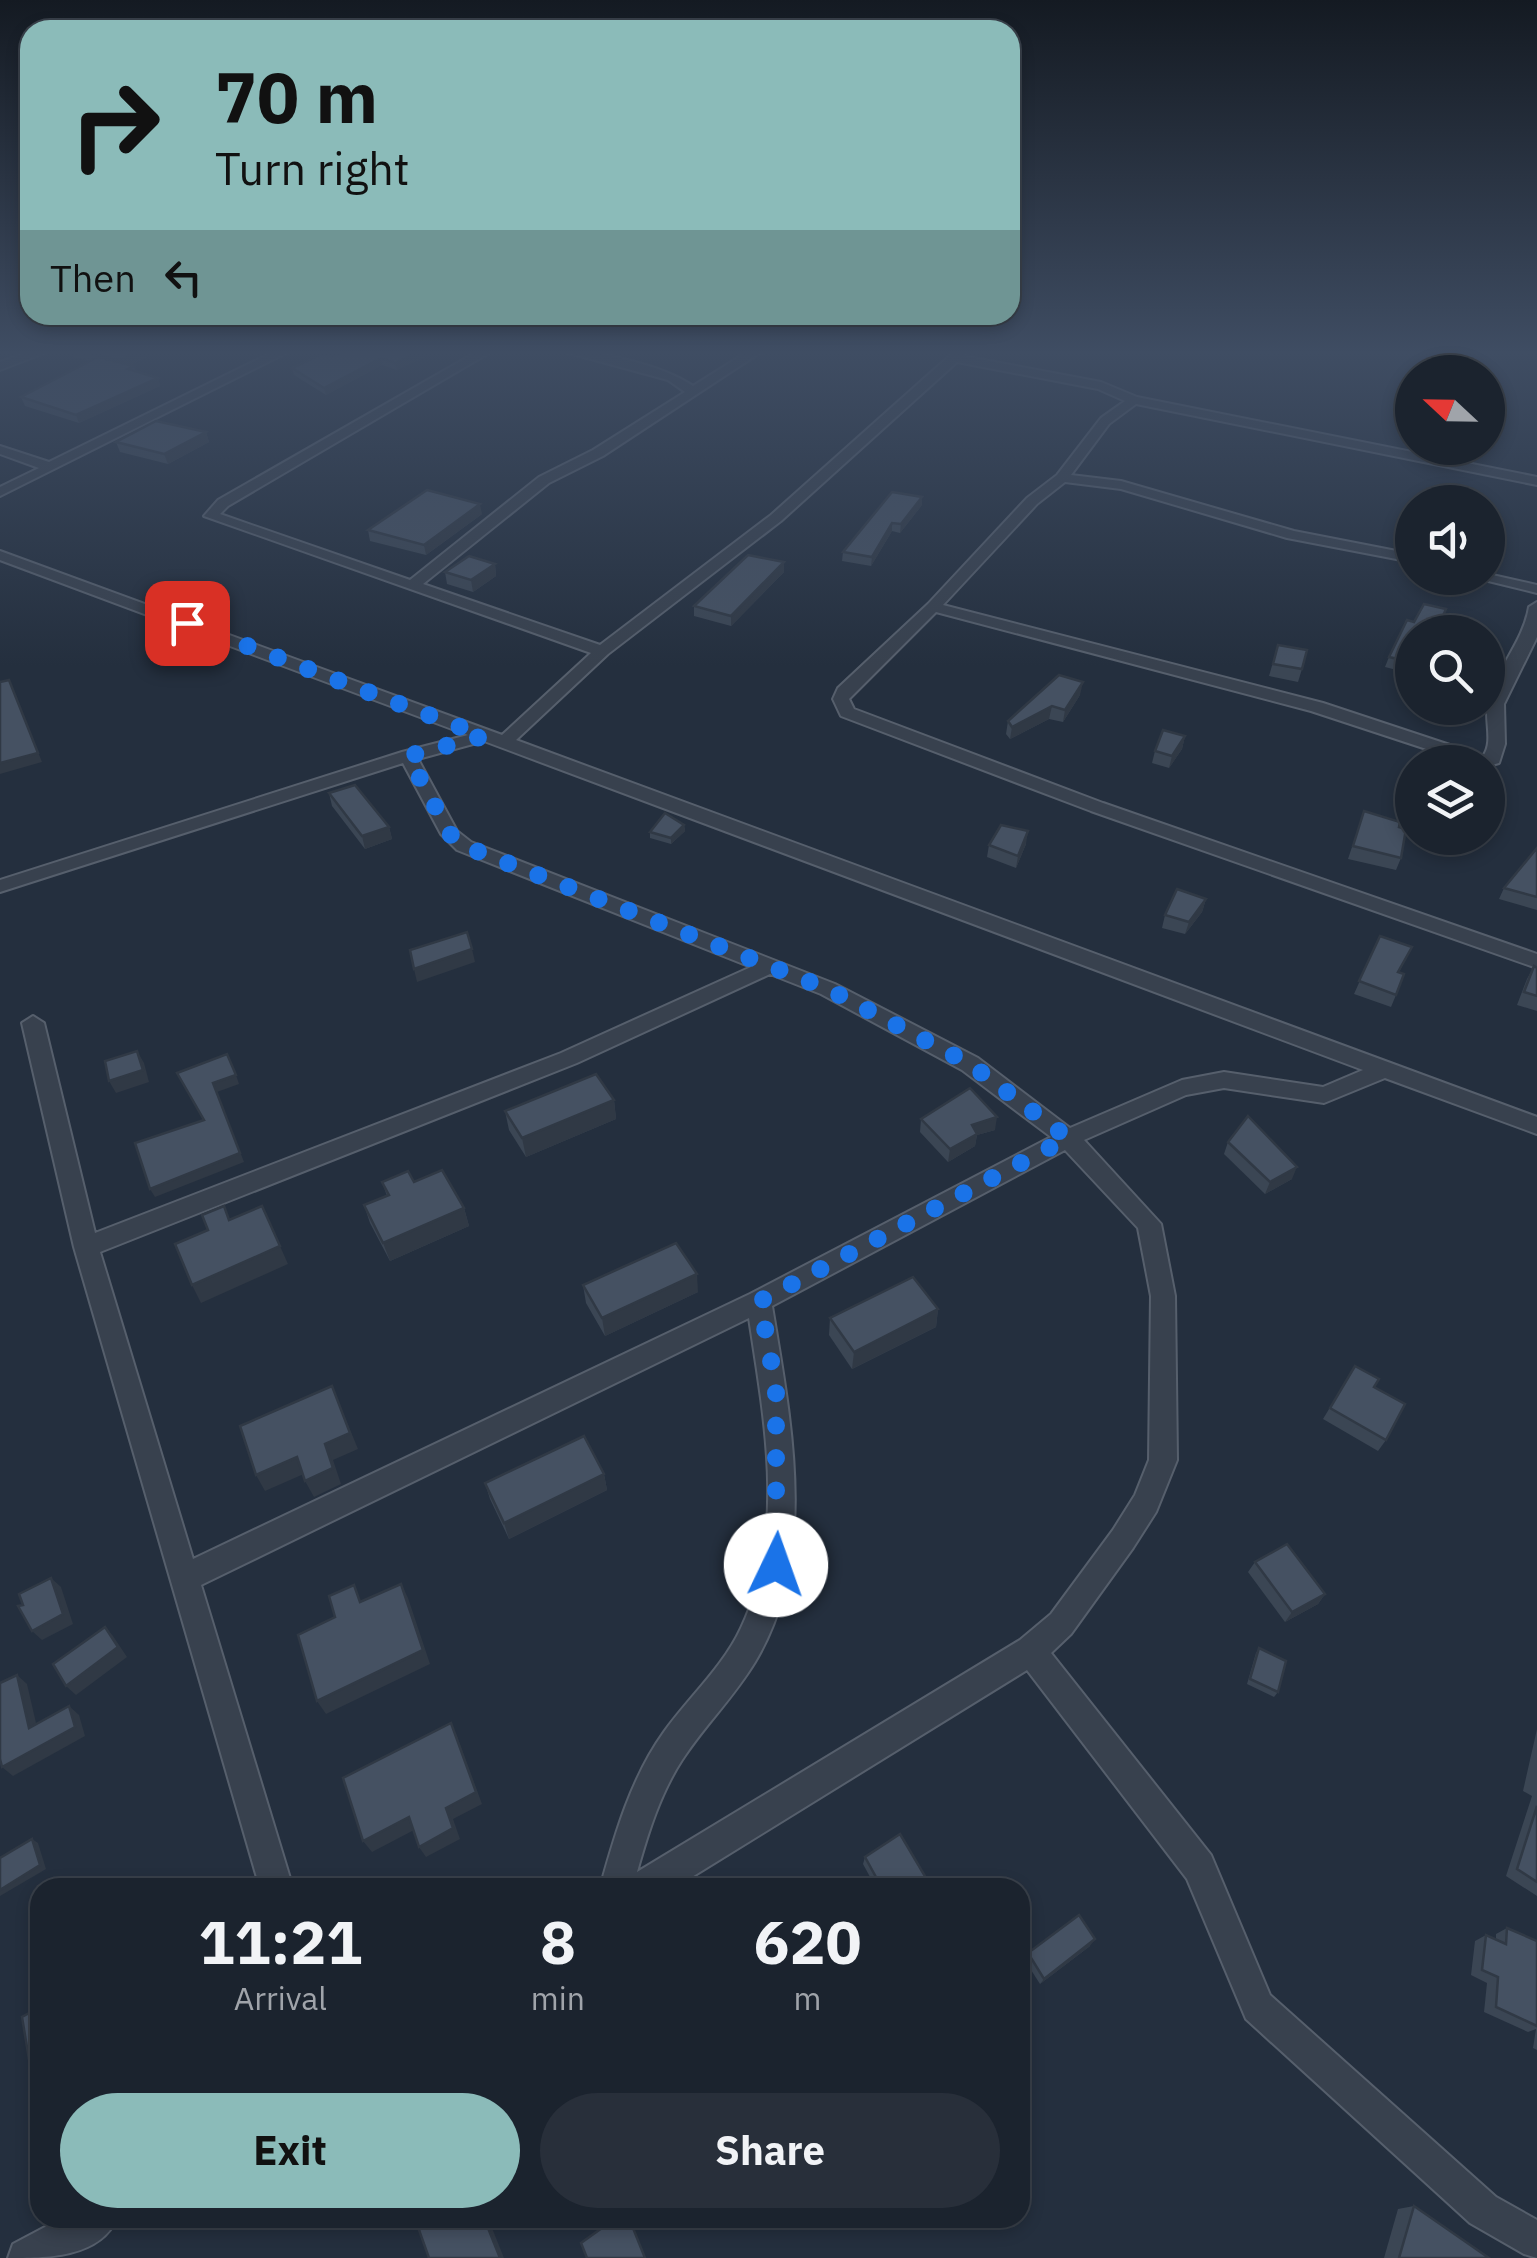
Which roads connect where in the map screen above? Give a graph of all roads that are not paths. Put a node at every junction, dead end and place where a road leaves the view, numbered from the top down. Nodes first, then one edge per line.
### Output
1 (16, 455) edge
2 (73, 455) edge
3 (305, 455) edge
4 (593, 455) edge
5 (846, 455) edge
6 (1080, 455) edge
7 (1409, 455) edge
8 (50, 467) junction
9 (1062, 478) junction
10 (1537, 481) edge
11 (0, 492) edge
12 (0, 554) edge
13 (1395, 555) edge
14 (1505, 583) edge
15 (411, 586) junction
16 (1537, 589) edge
17 (934, 607) junction
18 (1537, 607) edge
19 (602, 651) junction
20 (484, 736) junction
21 (504, 742) junction
22 (408, 756) junction
23 (0, 886) edge
24 (1537, 961) edge
25 (766, 968) junction
26 (33, 1023) dead end
27 (1388, 1068) junction
28 (1537, 1126) edge
29 (1068, 1138) junction
30 (86, 1247) junction
31 (760, 1301) junction
32 (187, 1578) junction
33 (1031, 1651) junction
34 (274, 1878) edge
35 (619, 1878) edge
36 (658, 1878) edge
37 (80, 2228) edge
38 (1537, 2240) edge
39 (27, 2258) edge

1 - 8 street
2 - 8 street
3 - 15 street
4 - 15 street
5 - 19 street
6 - 9 street
7 - 10 street
8 - 11 street
9 - 13 street
9 - 17 street
12 - 20 street
14 - 16 street
15 - 19 street
17 - 18 street
17 - 24 street
19 - 21 street
20 - 21 street
20 - 22 street
21 - 27 street
22 - 23 street
22 - 25 street
25 - 29 street
25 - 30 street
26 - 30 street
27 - 28 street
27 - 29 street
29 - 31 street
29 - 33 street
30 - 32 street
31 - 32 street
31 - 35 street
32 - 34 street
33 - 36 street
33 - 38 street
37 - 39 street

